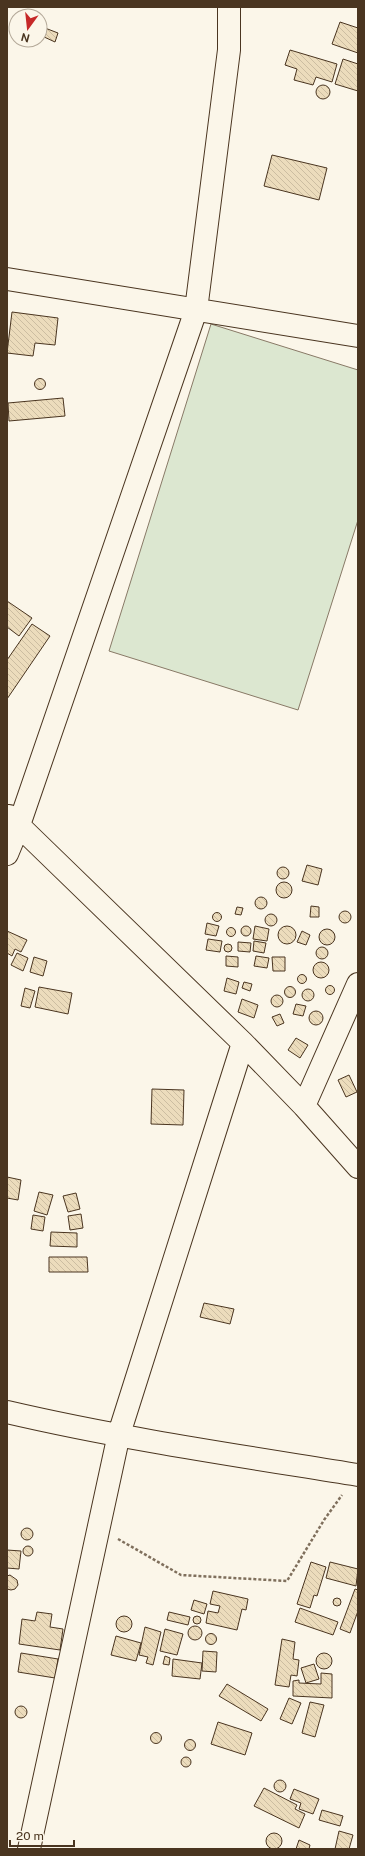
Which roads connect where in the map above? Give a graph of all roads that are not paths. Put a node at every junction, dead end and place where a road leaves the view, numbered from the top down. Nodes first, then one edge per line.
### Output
1 (229, 7) edge
2 (7, 278) edge
3 (196, 310) junction
4 (358, 336) edge
5 (13, 819) edge
6 (7, 854) edge
7 (358, 984) edge
8 (243, 1043) junction
9 (304, 1106) junction
10 (358, 1167) edge
11 (7, 1412) edge
12 (119, 1434) junction
13 (357, 1475) edge
14 (29, 1849) edge

1 - 3 street
2 - 3 street
3 - 4 street
3 - 5 street
5 - 6 street
5 - 8 street
7 - 9 street
8 - 9 street
8 - 12 street
9 - 10 street
11 - 12 street
12 - 13 street
12 - 14 street

